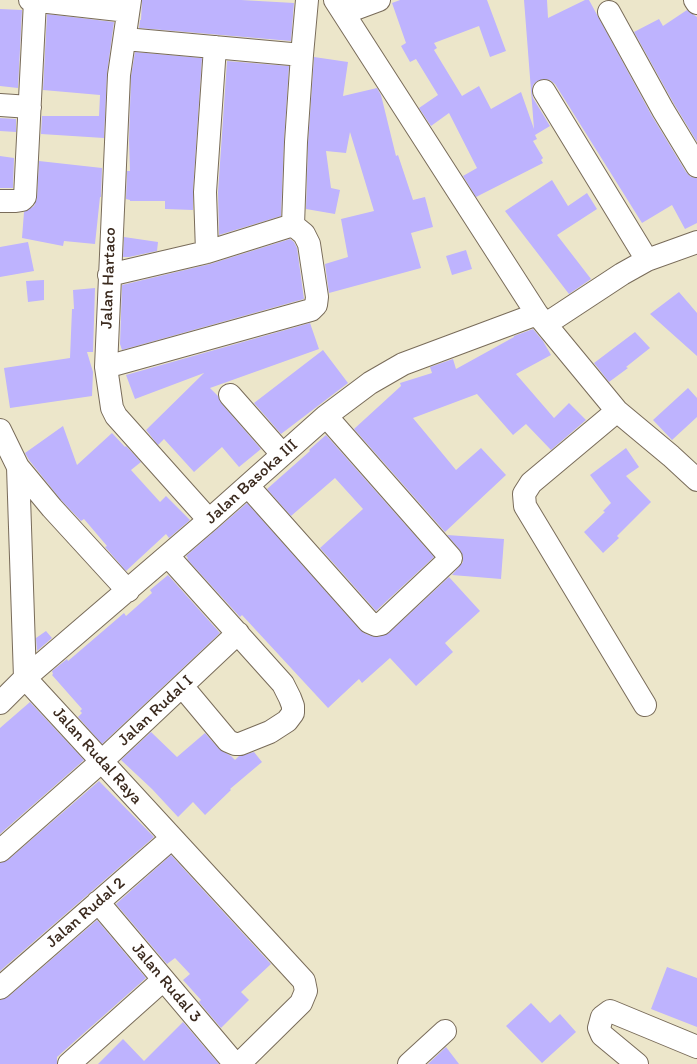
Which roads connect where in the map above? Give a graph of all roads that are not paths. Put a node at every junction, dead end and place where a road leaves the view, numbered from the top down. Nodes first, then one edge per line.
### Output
1 (33, 0) edge
2 (307, 0) edge
3 (379, 0) edge
4 (696, 0) edge
5 (697, 3) edge
6 (129, 6) edge
7 (339, 6) edge
8 (609, 12) dead end
9 (125, 39) junction
10 (215, 47) junction
11 (302, 55) junction
12 (544, 91) dead end
13 (0, 105) edge
14 (30, 108) junction
15 (697, 166) edge
16 (0, 201) edge
17 (293, 225) junction
18 (697, 242) edge
19 (207, 252) junction
20 (647, 260) junction
21 (109, 275) junction
22 (541, 319) junction
23 (106, 367) junction
24 (230, 395) dead end
25 (617, 411) junction
26 (326, 416) junction
27 (0, 430) edge
28 (282, 454) junction
29 (18, 467) junction
30 (697, 480) edge
31 (248, 486) junction
32 (209, 520) junction
33 (168, 556) junction
34 (128, 591) junction
35 (238, 633) junction
36 (26, 678) junction
37 (182, 686) junction
38 (0, 703) edge
39 (645, 705) dead end
40 (102, 761) junction
41 (172, 838) junction
42 (0, 851) edge
43 (98, 902) junction
44 (163, 980) junction
45 (0, 988) edge
46 (445, 1031) dead end
47 (697, 1047) edge
48 (69, 1064) edge
49 (235, 1064) edge
50 (239, 1064) edge
51 (409, 1064) edge
52 (636, 1064) edge

1 - 6 street
1 - 14 street
2 - 11 street
3 - 7 street
4 - 5 street
6 - 9 street, Jalan Hartaco
7 - 22 street
8 - 15 street
9 - 10 street
9 - 21 street, Jalan Hartaco
10 - 11 street
10 - 19 street
11 - 17 street
12 - 20 street
13 - 14 street
14 - 16 street
17 - 19 street
17 - 23 street
18 - 20 street, Jalan Basoka III
19 - 21 street
20 - 22 street, Jalan Basoka III
21 - 23 street, Jalan Hartaco
22 - 25 street
22 - 26 street, Jalan Basoka III
23 - 32 street, Jalan Hartaco
24 - 28 street
25 - 30 street
25 - 39 street
26 - 28 street, Jalan Basoka III
26 - 31 street
27 - 29 street
28 - 31 street, Jalan Basoka III
29 - 34 street
29 - 36 street
31 - 32 street, Jalan Basoka III
32 - 33 street, Jalan Basoka III
33 - 34 street, Jalan Basoka III
33 - 35 street
34 - 36 street, Jalan Basoka III
35 - 37 street, Jalan Rudal I
35 - 37 street
36 - 38 street, Jalan Basoka III
36 - 40 street, Jalan Rudal Raya
37 - 40 street, Jalan Rudal I
40 - 41 street, Jalan Rudal Raya
40 - 42 street, Jalan Rudal I
41 - 43 street, Jalan Rudal 2
41 - 50 street, Jalan Rudal Raya
43 - 44 street, Jalan Rudal 3
43 - 45 street, Jalan Rudal 2
44 - 48 street
44 - 49 street, Jalan Rudal 3
46 - 51 street
47 - 52 street

